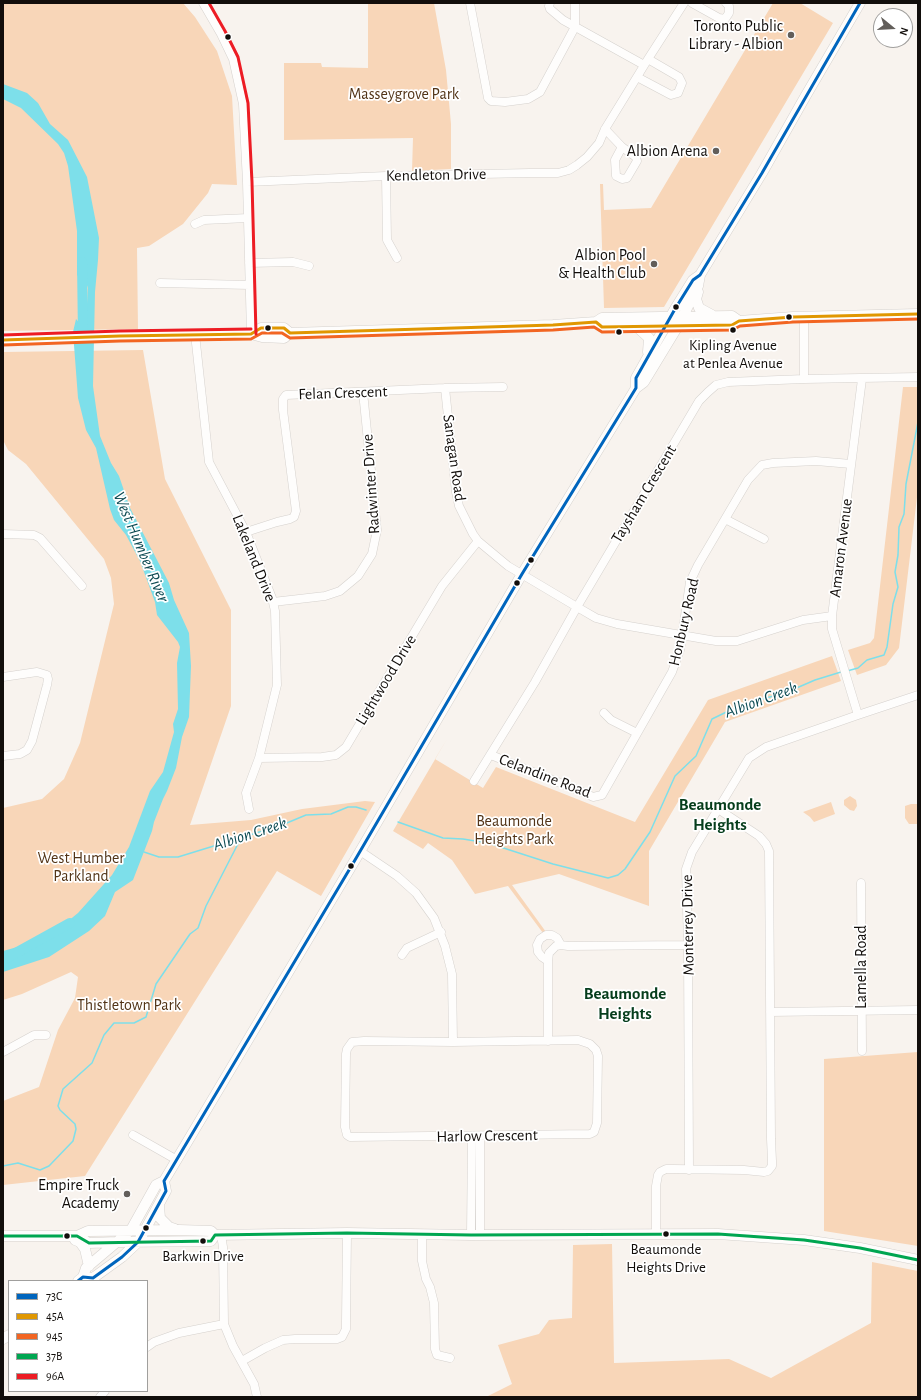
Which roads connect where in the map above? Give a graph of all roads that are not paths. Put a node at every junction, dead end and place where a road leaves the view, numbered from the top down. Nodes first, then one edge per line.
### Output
1 (204, 3) edge
2 (470, 3) edge
3 (550, 3) edge
4 (575, 3) edge
5 (684, 3) edge
6 (692, 3) edge
7 (726, 3) edge
8 (860, 3) edge
9 (575, 27) junction
10 (646, 62) junction
11 (637, 77) junction
12 (605, 129) junction
13 (622, 147) dead end
14 (386, 176) junction
15 (247, 182) junction
16 (248, 218) junction
17 (195, 224) dead end
18 (396, 258) dead end
19 (249, 263) junction
20 (309, 266) dead end
21 (700, 275) junction
22 (160, 283) dead end
23 (250, 285) junction
24 (698, 286) junction
25 (918, 314) edge
26 (716, 317) junction
27 (804, 317) junction
28 (668, 321) junction
29 (739, 321) junction
30 (596, 322) junction
31 (680, 322) junction
32 (636, 326) junction
33 (195, 334) junction
34 (251, 334) junction
35 (3, 340) edge
36 (647, 356) junction
37 (918, 378) edge
38 (804, 379) junction
39 (862, 379) junction
40 (445, 388) junction
41 (503, 388) dead end
42 (636, 388) junction
43 (363, 392) junction
44 (851, 464) junction
45 (725, 519) junction
46 (246, 532) junction
47 (3, 534) edge
48 (764, 539) dead end
49 (478, 541) junction
50 (522, 574) junction
51 (82, 586) dead end
52 (273, 602) junction
53 (577, 607) junction
54 (832, 616) junction
55 (681, 636) junction
56 (3, 677) edge
57 (918, 695) edge
58 (604, 713) dead end
59 (858, 714) junction
60 (637, 733) junction
61 (490, 755) junction
62 (3, 756) edge
63 (259, 758) junction
64 (474, 781) dead end
65 (600, 796) joint
66 (249, 809) dead end
67 (718, 809) junction
68 (360, 851) junction
69 (861, 884) dead end
70 (441, 932) junction
71 (561, 945) junction
72 (688, 945) junction
73 (402, 955) dead end
74 (548, 961) junction
75 (918, 1010) edge
76 (770, 1012) junction
77 (862, 1012) junction
78 (46, 1035) dead end
79 (548, 1040) junction
80 (453, 1042) junction
81 (862, 1051) dead end
82 (3, 1052) edge
83 (133, 1135) dead end
84 (476, 1136) junction
85 (177, 1160) junction
86 (689, 1170) junction
87 (164, 1181) junction
88 (159, 1204) junction
89 (131, 1230) junction
90 (146, 1230) junction
91 (179, 1230) junction
92 (347, 1233) junction
93 (656, 1234) junction
94 (218, 1235) junction
95 (422, 1235) junction
96 (476, 1235) junction
97 (3, 1236) edge
98 (62, 1236) junction
99 (77, 1236) junction
100 (118, 1242) junction
101 (138, 1242) junction
102 (918, 1260) edge
103 (89, 1266) junction
104 (81, 1279) edge
105 (224, 1324) junction
106 (148, 1346) edge
107 (450, 1358) dead end
108 (242, 1361) junction
109 (257, 1397) edge

1 - 15 street
2 - 9 street
3 - 9 street
4 - 9 street
5 - 10 street, Kendleton Drive
6 - 7 street
8 - 21 main road
9 - 10 street
10 - 11 street, Kendleton Drive
10 - 11 street
11 - 12 street, Kendleton Drive
12 - 13 street
12 - 14 street, Kendleton Drive
14 - 15 street, Kendleton Drive
14 - 18 street
15 - 16 street
16 - 17 street
16 - 19 street
19 - 20 street
19 - 23 street
21 - 24 main road
21 - 28 main road
22 - 23 street
23 - 34 street
24 - 26 main road
24 - 31 main road
25 - 27 main road
26 - 29 main road
26 - 31 main road
27 - 29 main road
27 - 38 street
28 - 30 main road
28 - 31 main road
28 - 32 main road
28 - 36 main road
29 - 31 main road
30 - 32 main road
30 - 34 main road
31 - 42 main road
32 - 36 main road
33 - 34 main road
33 - 35 main road
33 - 46 street, Lakeland Drive
36 - 42 main road
37 - 39 street, Taysham Crescent
38 - 39 street, Taysham Crescent
38 - 53 street, Taysham Crescent
39 - 44 street, Amaron Avenue
40 - 41 street, Felan Crescent
40 - 43 street, Felan Crescent
40 - 49 street, Sanagan Road
42 - 50 main road
43 - 46 street, Felan Crescent
43 - 52 street, Radwinter Drive
44 - 45 street, Honbury Road
44 - 54 street, Amaron Avenue
45 - 48 street
45 - 55 street, Honbury Road
46 - 52 street, Lakeland Drive
47 - 51 street
49 - 50 street, Sanagan Road
49 - 63 street, Lightwood Drive
50 - 53 street, Sanagan Road
50 - 68 main road
52 - 63 street, Lakeland Drive
53 - 55 street, Sanagan Road
53 - 61 street, Taysham Crescent
54 - 55 street, Sanagan Road
54 - 59 street, Amaron Avenue
55 - 60 street, Honbury Road
56 - 62 street
57 - 59 street, Monterrey Drive
58 - 60 street
59 - 67 street, Monterrey Drive
60 - 65 street, Honbury Road
61 - 64 street, Taysham Crescent
61 - 65 street, Celandine Road
63 - 66 street, Lakeland Drive
67 - 72 street, Monterrey Drive
67 - 76 street
68 - 70 street
68 - 85 main road
69 - 77 street, Lamella Road
70 - 73 street
70 - 80 street
71 - 72 street
71 - 74 street
71 - 74 street
72 - 86 street, Monterrey Drive
74 - 79 street
75 - 77 street
76 - 77 street
76 - 86 street
77 - 81 street, Lamella Road
78 - 82 street
79 - 80 street, Harlow Crescent
79 - 84 street, Harlow Crescent
80 - 84 street, Harlow Crescent
83 - 85 street
84 - 96 street
85 - 87 main road
86 - 93 street
87 - 88 main road
87 - 89 main road
88 - 90 main road
88 - 91 main road
89 - 90 main road
89 - 99 main road
89 - 100 main road
90 - 91 main road
90 - 101 main road
91 - 94 main road
92 - 94 main road
92 - 95 main road
92 - 108 street
93 - 96 main road
93 - 102 main road
94 - 101 main road
94 - 105 street
95 - 96 main road
95 - 107 street
97 - 98 main road
98 - 99 main road
98 - 103 main road
99 - 100 main road
100 - 101 main road
100 - 103 main road
101 - 104 main road
103 - 104 main road
105 - 106 street
105 - 108 street
108 - 109 street

